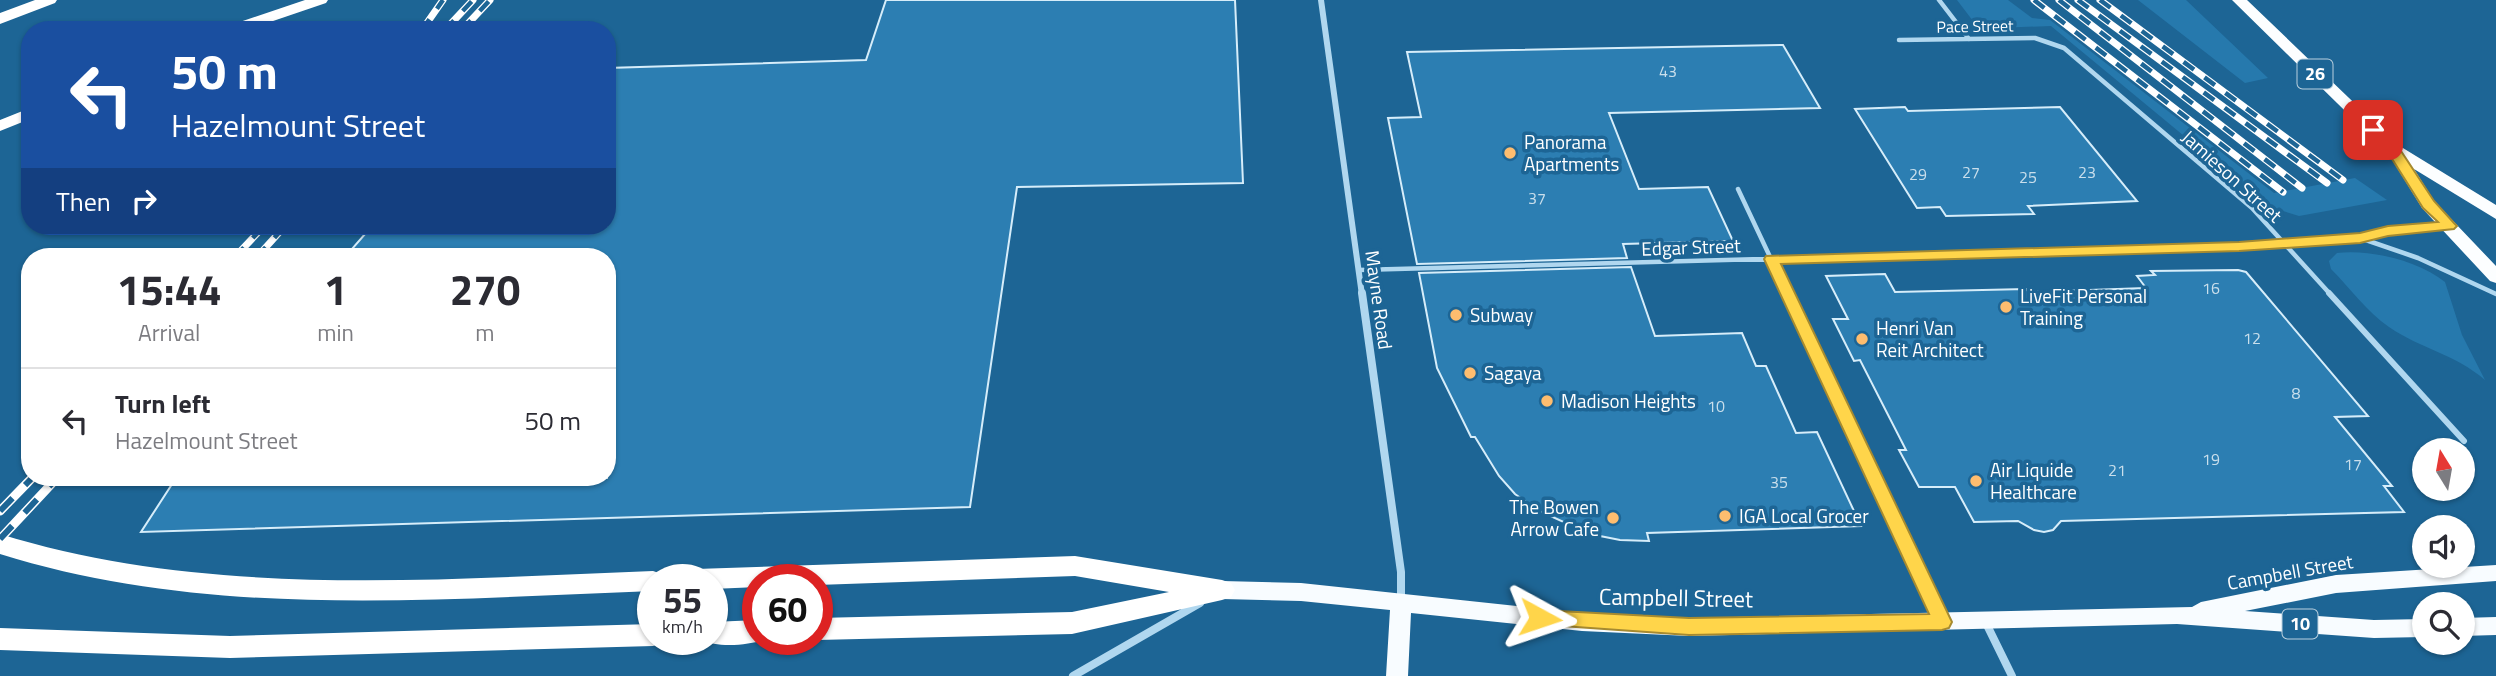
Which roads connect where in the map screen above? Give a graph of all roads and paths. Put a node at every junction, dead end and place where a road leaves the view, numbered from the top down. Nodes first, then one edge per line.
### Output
1 (17, 0) edge
2 (49, 0) edge
3 (320, 0) edge
4 (1321, 0) edge
5 (1939, 0) edge
6 (2239, 0) edge
7 (0, 7) edge
8 (0, 19) edge
9 (257, 21) edge
10 (1969, 39) junction
11 (1899, 40) dead end
12 (2051, 41) joint
13 (21, 117) edge
14 (0, 126) edge
15 (2392, 148) junction
16 (1738, 190) dead end
17 (2496, 214) edge
18 (2449, 226) junction
19 (2360, 238) junction
20 (2285, 243) junction
21 (1772, 259) junction
22 (1359, 270) junction
23 (2496, 277) edge
24 (2496, 294) edge
25 (2461, 438) edge
26 (0, 544) edge
27 (2496, 573) edge
28 (728, 578) edge
29 (637, 582) edge
30 (1222, 590) junction
31 (1401, 604) junction
32 (2177, 615) junction
33 (1985, 621) junction
34 (1942, 622) junction
35 (2496, 626) edge
36 (2475, 627) edge
37 (2412, 628) edge
38 (833, 629) edge
39 (637, 635) edge
40 (0, 639) edge
41 (1073, 676) edge
42 (1396, 676) edge
43 (2012, 676) edge

1 - 7 highway
2 - 8 highway
3 - 9 highway
4 - 22 street, Mayne Road
5 - 10 lane
6 - 15 highway, 26
10 - 11 lane, Pace Street
10 - 12 lane, Pace Street
12 - 20 lane, Jamieson Street
13 - 14 highway
15 - 17 highway, 26
15 - 18 highway, 26
16 - 21 lane
18 - 19 lane, Edgar Street
18 - 23 highway, 26
19 - 20 lane, Edgar Street
19 - 24 lane, Edgar Street
20 - 21 lane, Edgar Street
20 - 25 lane, Jamieson Street
21 - 22 lane, Edgar Street
21 - 34 lane
22 - 31 street, Mayne Road
26 - 29 highway
27 - 32 main road, Campbell Street / 10
28 - 30 highway
30 - 31 main road, Campbell Street
30 - 38 highway
30 - 41 street
31 - 34 main road, Campbell Street / 10
31 - 42 main road
32 - 33 main road, Campbell Street / 10
32 - 37 main road, Campbell Street / 10
33 - 34 main road, Campbell Street / 10
33 - 43 street
35 - 36 main road
39 - 40 highway

